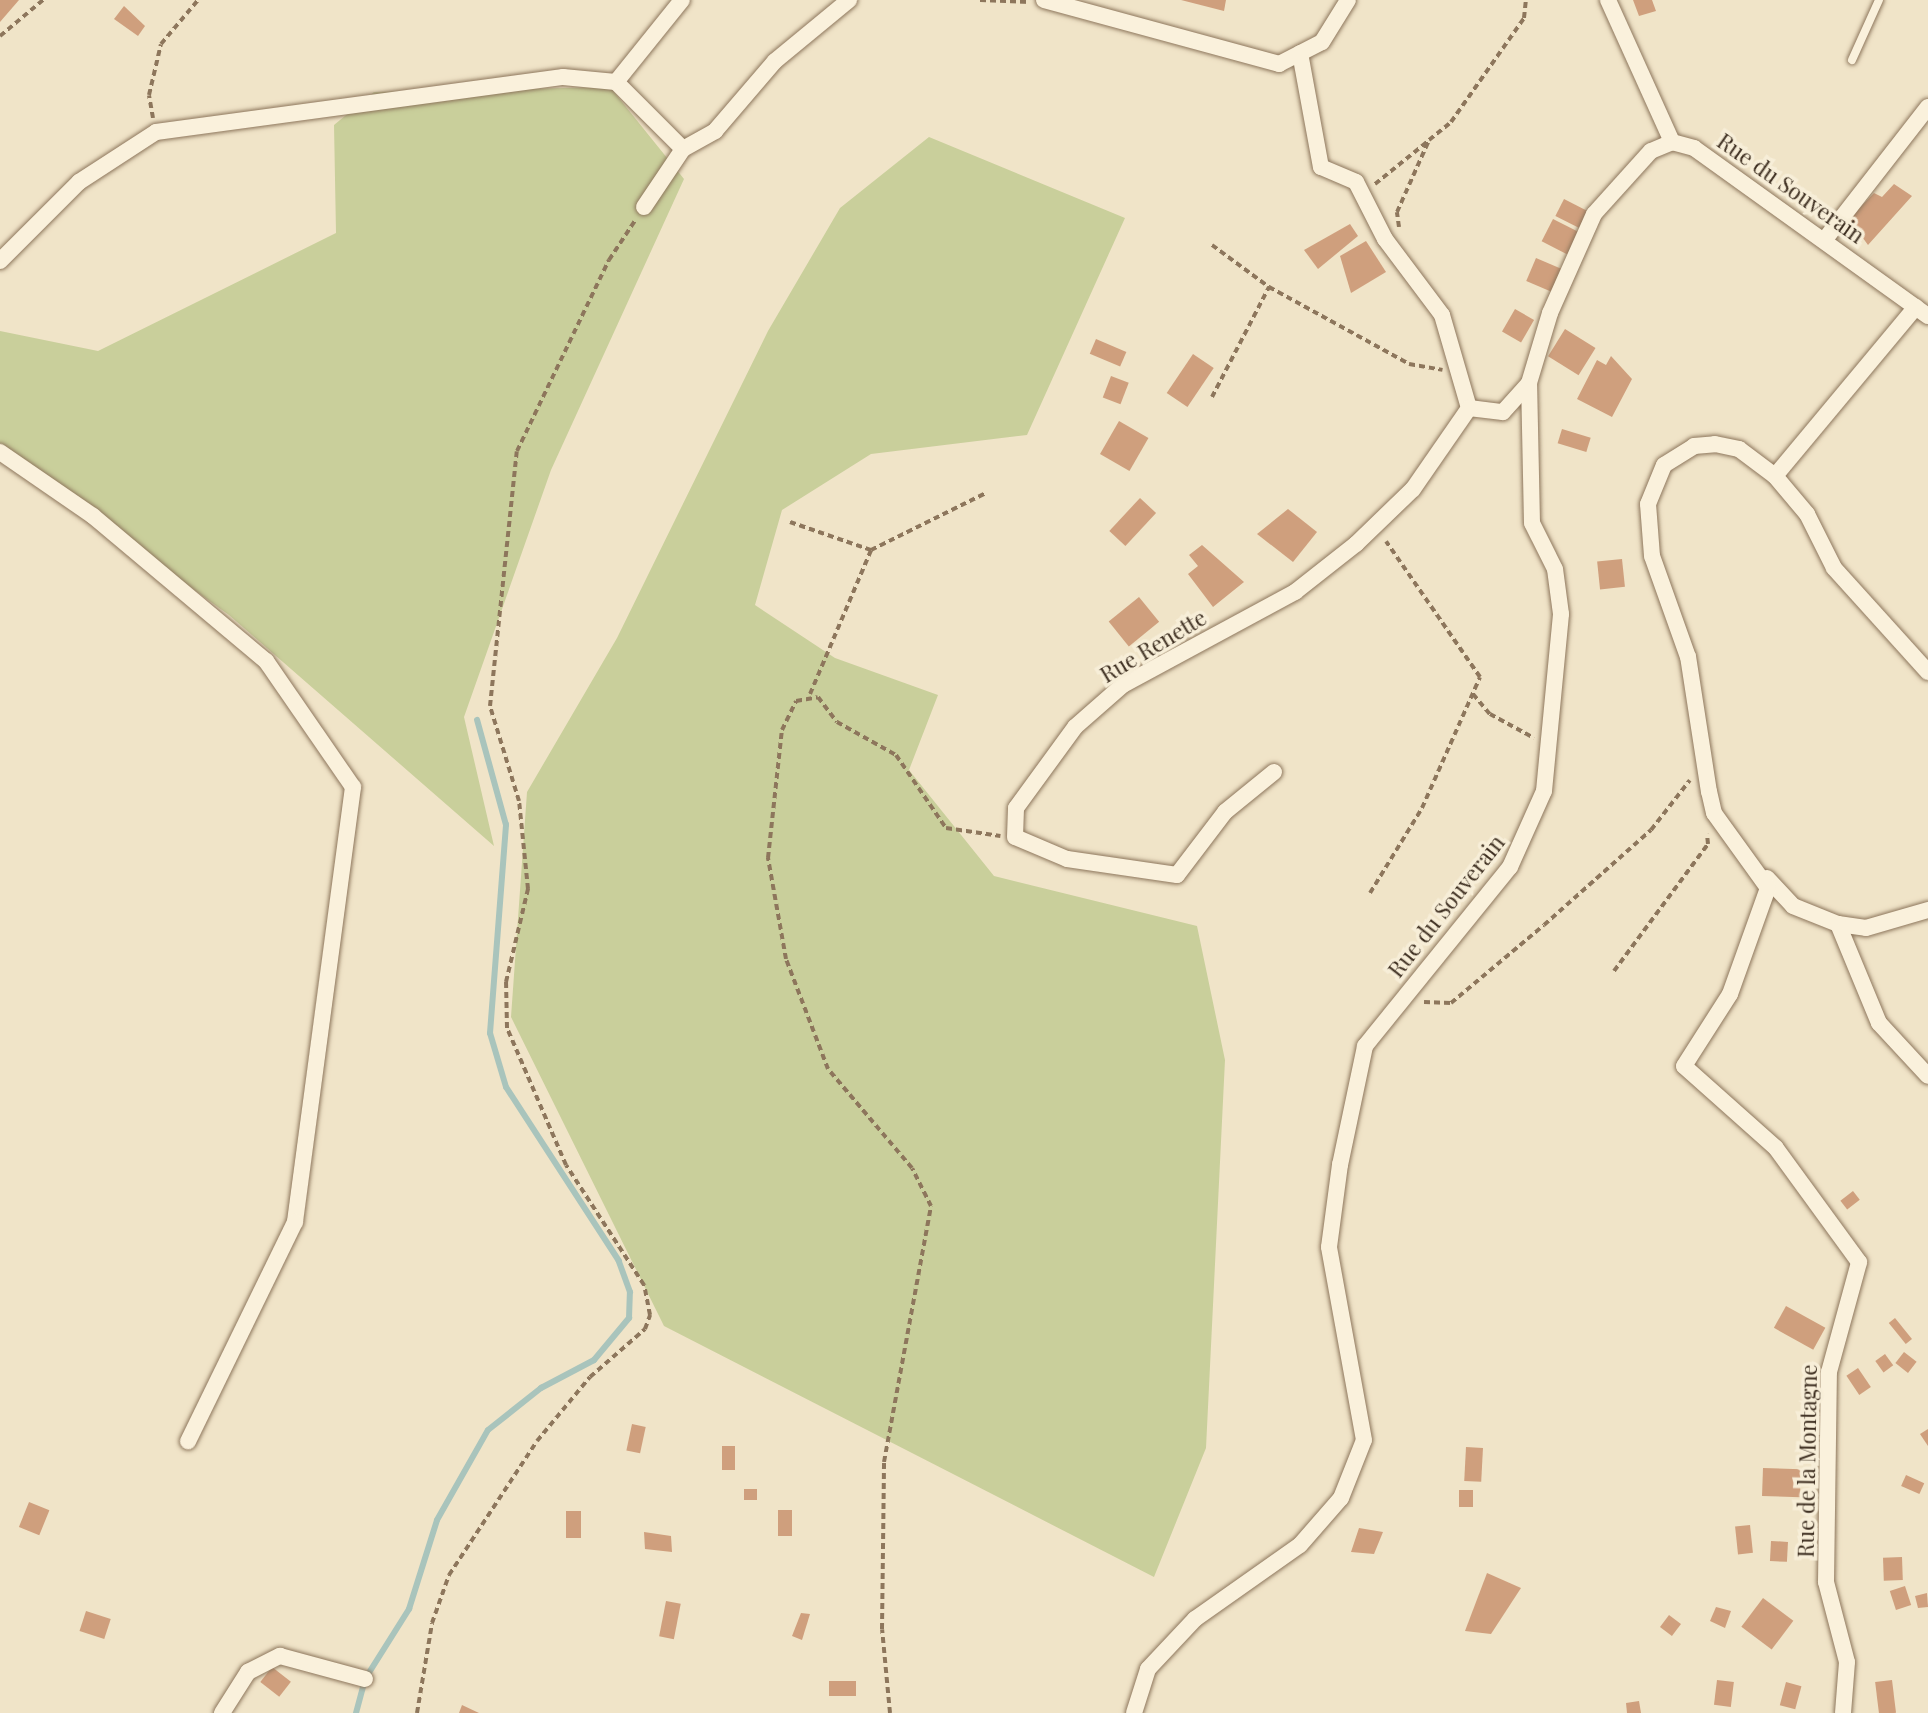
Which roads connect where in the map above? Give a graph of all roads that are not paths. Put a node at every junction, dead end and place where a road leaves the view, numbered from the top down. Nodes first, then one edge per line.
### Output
1 (682, 0) edge
2 (849, 0) edge
3 (1045, 0) edge
4 (1348, 0) edge
5 (1608, 0) edge
6 (1879, 0) edge
7 (1300, 53) junction
8 (1852, 60) dead end
9 (616, 82) junction
10 (1928, 107) edge
11 (1672, 142) junction
12 (683, 149) junction
13 (644, 207) road end
14 (1826, 238) junction
15 (0, 261) edge
16 (1922, 311) edge
17 (1529, 383) junction
18 (1469, 408) junction
19 (0, 452) edge
20 (1775, 476) junction
21 (1928, 672) edge
22 (1274, 772) dead end
23 (1761, 870) junction
24 (1928, 910) edge
25 (1838, 924) junction
26 (1928, 1076) edge
27 (188, 1441) dead end
28 (365, 1679) dead end
29 (222, 1713) edge
30 (1134, 1713) edge
31 (1843, 1713) edge

1 - 9 street
2 - 12 street
3 - 7 street
4 - 7 street
5 - 11 street
6 - 8 lane
7 - 18 street
9 - 12 street
9 - 15 street
10 - 14 street
11 - 14 street, Rue du Souverain
11 - 17 street, Rue du Souverain
12 - 13 street
14 - 16 street, Rue du Souverain
16 - 20 street
17 - 18 street
17 - 30 street, Rue du Souverain
18 - 22 street, Rue Renette
19 - 27 street
20 - 21 street
20 - 23 street
23 - 25 street
23 - 31 street, Rue de la Montagne
24 - 25 street
25 - 26 street
28 - 29 street

